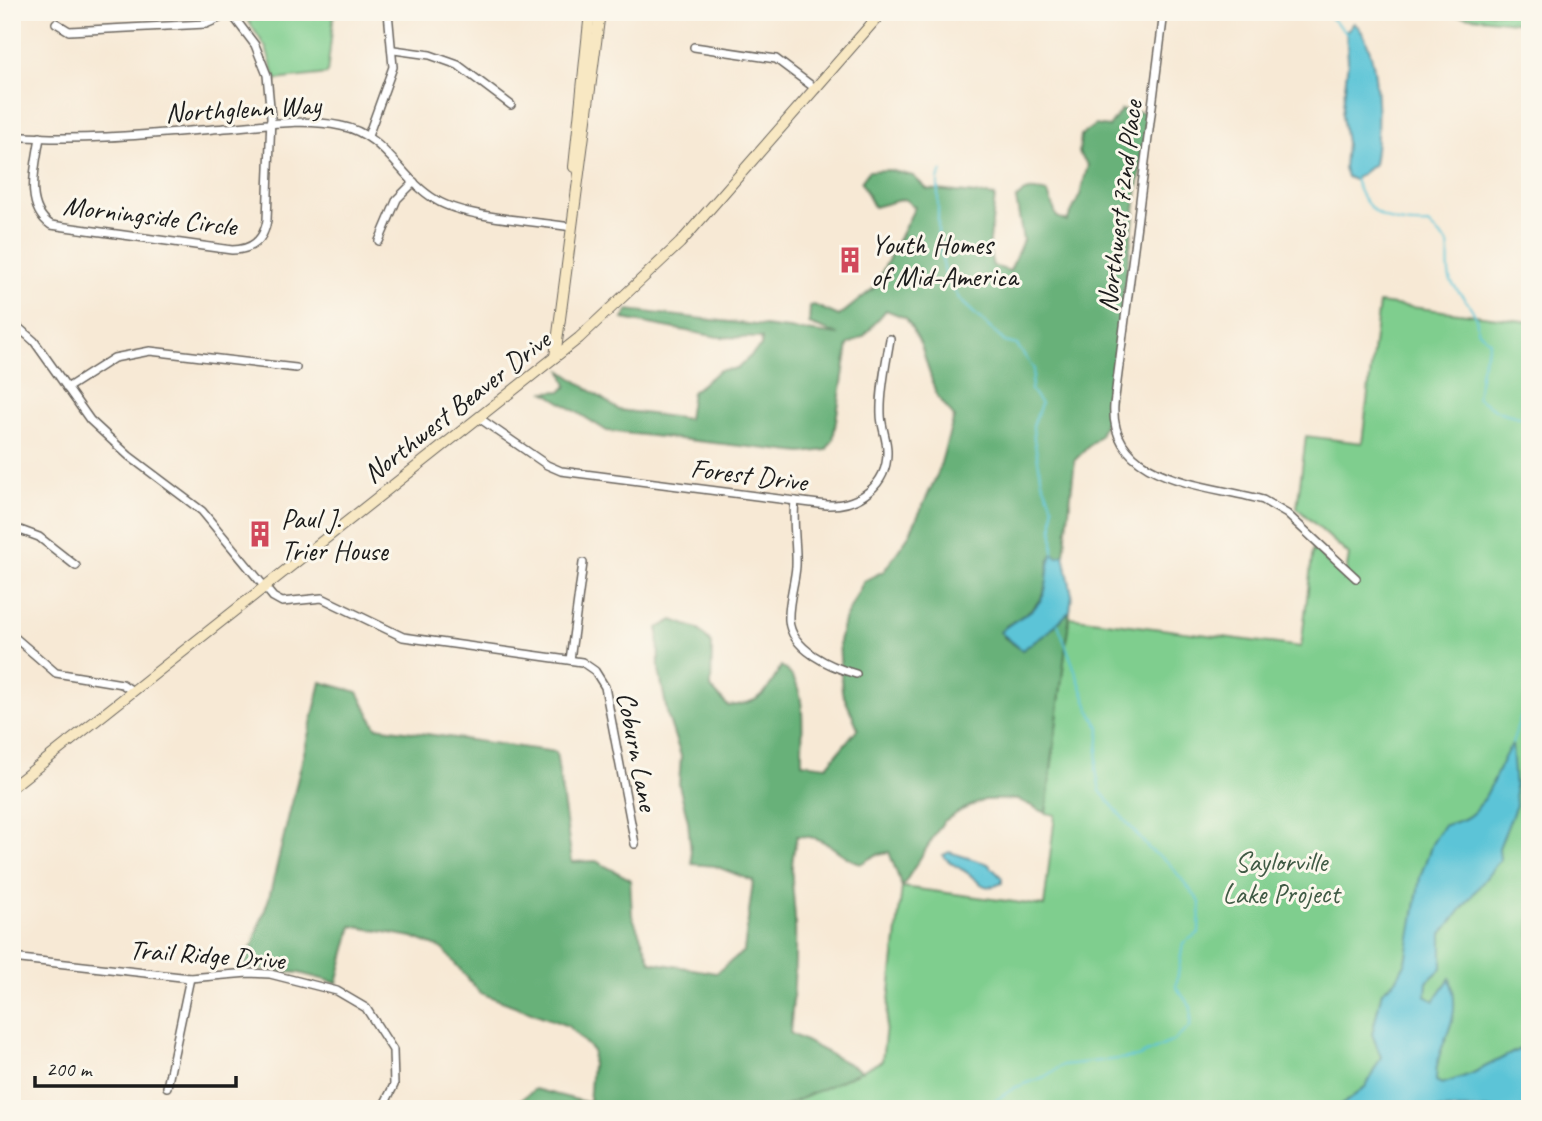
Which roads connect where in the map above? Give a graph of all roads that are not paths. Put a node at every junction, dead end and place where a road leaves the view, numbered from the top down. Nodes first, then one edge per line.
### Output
1 (230, 12) edge
2 (388, 12) edge
3 (590, 12) edge
4 (600, 12) edge
5 (882, 12) edge
6 (1164, 12) edge
7 (56, 23) dead end
8 (694, 47) dead end
9 (394, 50) junction
10 (816, 89) junction
11 (511, 104) dead end
12 (271, 124) junction
13 (12, 136) edge
14 (368, 136) junction
15 (40, 137) junction
16 (414, 182) junction
17 (571, 227) junction
18 (379, 241) dead end
19 (12, 322) edge
20 (890, 340) dead end
21 (555, 357) junction
22 (296, 368) dead end
23 (67, 388) junction
24 (479, 418) junction
25 (795, 501) junction
26 (12, 527) edge
27 (583, 563) dead end
28 (76, 566) dead end
29 (1356, 578) dead end
30 (263, 587) junction
31 (12, 635) edge
32 (570, 660) junction
33 (856, 674) dead end
34 (131, 690) junction
35 (12, 787) edge
36 (635, 844) dead end
37 (12, 958) edge
38 (190, 978) junction
39 (167, 1087) dead end
40 (382, 1109) edge

1 - 7 street
1 - 12 street, Morningside Circle
2 - 9 street
3 - 17 main road
4 - 17 main road
5 - 10 main road, Northwest Beaver Drive
6 - 29 street, Northwest 72nd Place
8 - 10 street
9 - 11 street
9 - 14 street
10 - 21 main road, Northwest Beaver Drive
12 - 14 street, Northglenn Way
12 - 15 street, Northglenn Way
12 - 15 street, Morningside Circle
13 - 15 street, Northglenn Way
14 - 16 street, Northglenn Way
16 - 17 street, Northglenn Way
16 - 18 street
17 - 21 main road
19 - 23 street
20 - 25 street, Forest Drive
21 - 24 main road, Northwest Beaver Drive
22 - 23 street
23 - 30 street
24 - 25 street, Forest Drive
24 - 30 main road, Northwest Beaver Drive
25 - 33 street
26 - 28 street
27 - 32 street
30 - 32 street, Coburn Lane
30 - 34 main road, Northwest Beaver Drive
31 - 34 street
32 - 36 street, Coburn Lane
34 - 35 main road, Northwest Beaver Drive
37 - 38 street, Trail Ridge Drive
38 - 39 street
38 - 40 street, Trail Ridge Drive

